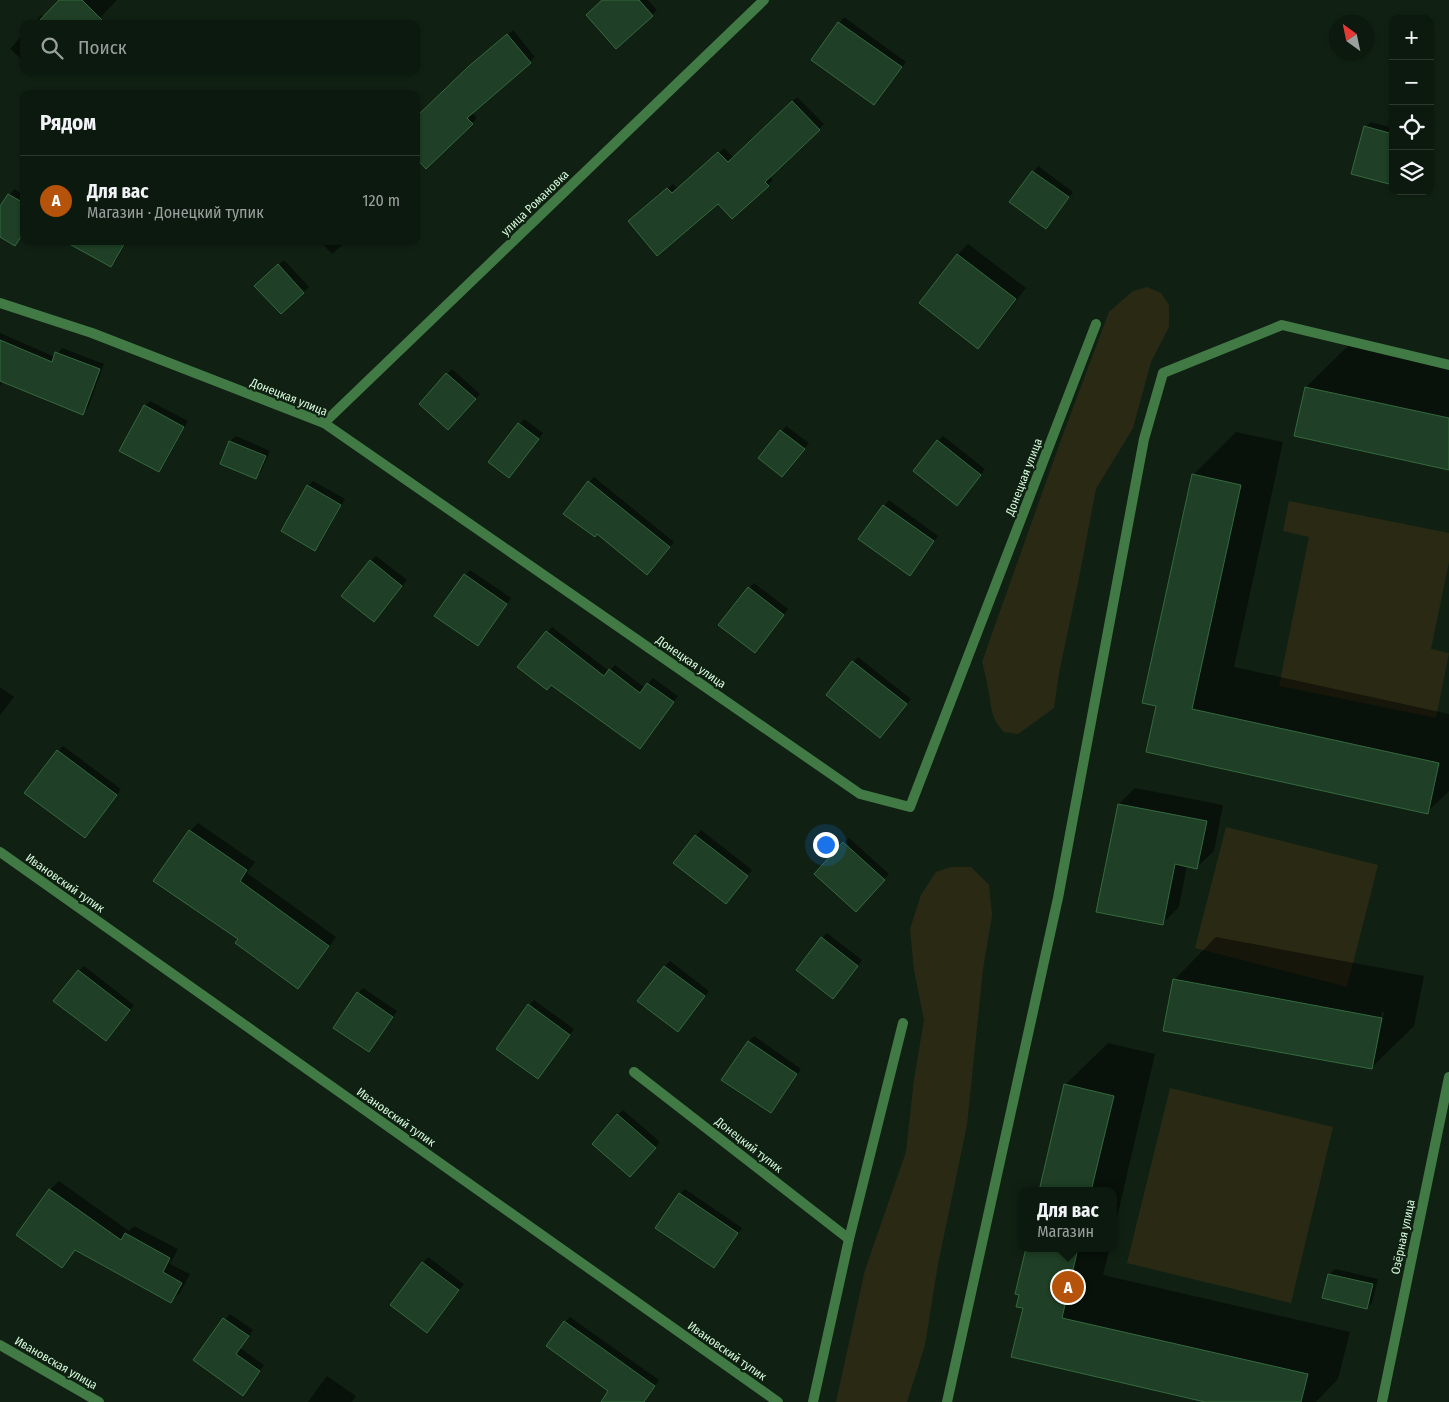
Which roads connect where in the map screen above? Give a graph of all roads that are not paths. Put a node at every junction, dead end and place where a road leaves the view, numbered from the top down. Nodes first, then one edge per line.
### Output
1 (764, 0) edge
2 (0, 303) edge
3 (1096, 324) dead end
4 (1449, 366) edge
5 (324, 423) junction
6 (0, 852) edge
7 (903, 1023) dead end
8 (634, 1072) dead end
9 (1449, 1077) edge
10 (850, 1239) junction
11 (0, 1345) edge
12 (99, 1402) edge
13 (778, 1402) edge
14 (813, 1402) edge
15 (947, 1402) edge
16 (1382, 1402) edge

1 - 5 street, улица Романовка
2 - 5 street, Донецкая улица
3 - 5 street, Донецкая улица
4 - 15 street
6 - 13 street, Ивановский тупик
7 - 10 street
8 - 10 street, Донецкий тупик
9 - 16 street, Озёрная улица
10 - 14 street
11 - 12 street, Ивановская улица

